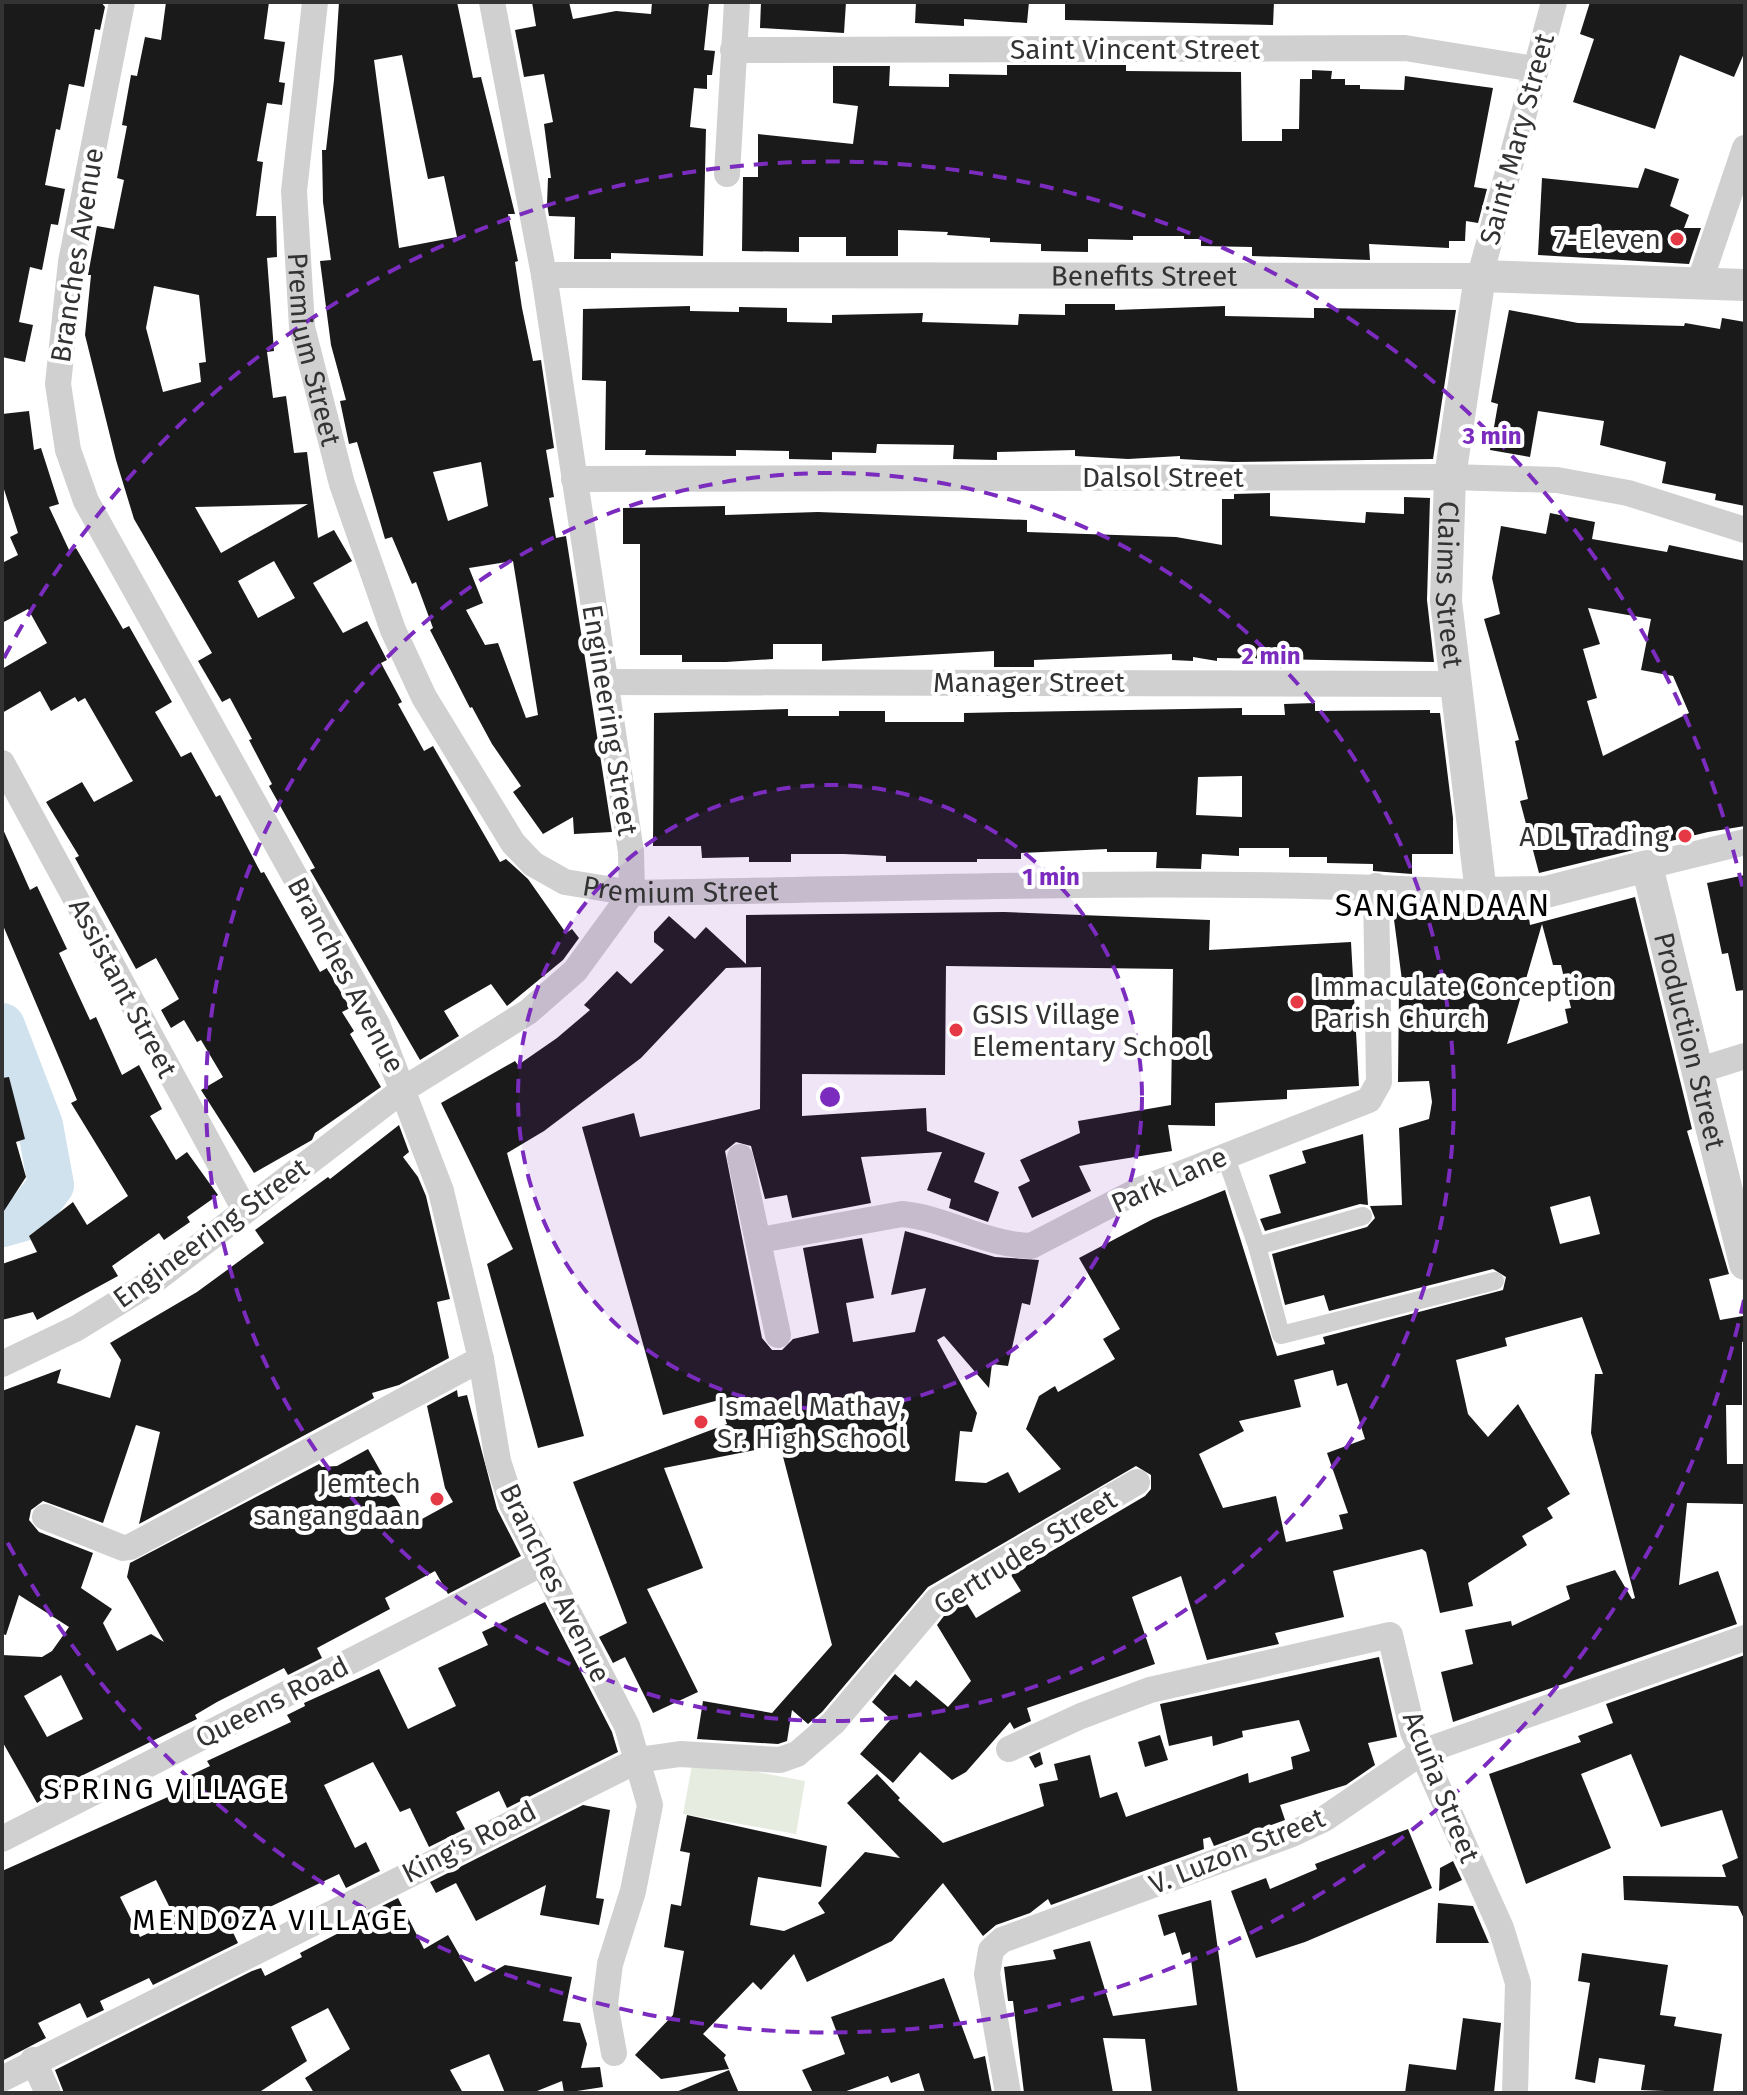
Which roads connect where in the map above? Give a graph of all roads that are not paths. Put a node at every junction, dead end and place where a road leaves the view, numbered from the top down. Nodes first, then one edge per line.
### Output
1 (122, 2) edge
2 (315, 2) edge
3 (492, 2) edge
4 (737, 2) edge
5 (1554, 2) edge
6 (733, 50) junction
7 (1535, 69) junction
8 (1745, 148) edge
9 (727, 174) dead end
10 (544, 275) junction
11 (1480, 276) junction
12 (1699, 284) junction
13 (1745, 285) edge
14 (1450, 477) junction
15 (574, 479) junction
16 (1745, 530) edge
17 (604, 682) junction
18 (1454, 684) junction
19 (2, 763) edge
20 (1745, 842) edge
21 (1647, 866) junction
22 (1376, 886) junction
23 (632, 893) junction
24 (1481, 893) junction
25 (1745, 1056) edge
26 (1700, 1070) junction
27 (404, 1089) junction
28 (1225, 1155) junction
29 (740, 1157) dead end
30 (245, 1210) junction
31 (1363, 1216) dead end
32 (760, 1240) junction
33 (1257, 1246) junction
34 (1745, 1264) edge
35 (1495, 1281) dead end
36 (778, 1335) dead end
37 (481, 1359) junction
38 (2, 1364) edge
39 (1137, 1482) dead end
40 (45, 1517) dead end
41 (541, 1564) junction
42 (1745, 1638) edge
43 (1009, 1749) dead end
44 (1422, 1752) junction
45 (638, 1760) junction
46 (2, 1839) edge
47 (614, 2053) dead end
48 (33, 2060) junction
49 (2, 2079) edge
50 (48, 2093) edge
51 (1008, 2093) edge
52 (1515, 2093) edge

1 - 27 street, Branches Avenue
2 - 23 street, Premium Street
3 - 10 street, Engineering Street
4 - 6 street
5 - 7 street, Saint Mary Street
6 - 7 street, Saint Vincent Street
6 - 9 street
7 - 11 street, Saint Mary Street
8 - 12 street
10 - 11 street, Benefits Street
10 - 15 street, Engineering Street
11 - 12 street, Benefits Street
11 - 14 street, Claims Street
12 - 13 street, Benefits Street
14 - 15 street, Dalsol Street
14 - 16 street, Dalsol Street
14 - 18 street, Claims Street
15 - 17 street, Engineering Street
17 - 18 street, Manager Street
17 - 23 street, Engineering Street
18 - 24 street, Claims Street
19 - 30 street, Assistant Street
20 - 21 street, Premium Street
21 - 24 street, Premium Street
21 - 26 street, Production Street
22 - 23 street, Premium Street
22 - 24 street, Premium Street
22 - 28 street, Park Lane
23 - 27 street, Engineering Street
25 - 26 street
26 - 34 street, Production Street
27 - 30 street, Engineering Street
27 - 37 street, Branches Avenue
28 - 32 street, Park Lane
28 - 33 street
29 - 32 street
30 - 38 street, Engineering Street
31 - 33 street
32 - 36 street
33 - 35 street
37 - 40 street
37 - 41 street, Branches Avenue
39 - 45 street, Gertrudes Street
41 - 45 street, Branches Avenue
41 - 46 street, Queens Road
42 - 44 street, V. Luzon Street
43 - 44 street, Acuña Street
44 - 51 street, V. Luzon Street
44 - 52 street, Acuña Street
45 - 47 street, Branches Avenue
45 - 48 street, King's Road
48 - 49 street, King's Road
48 - 50 street

